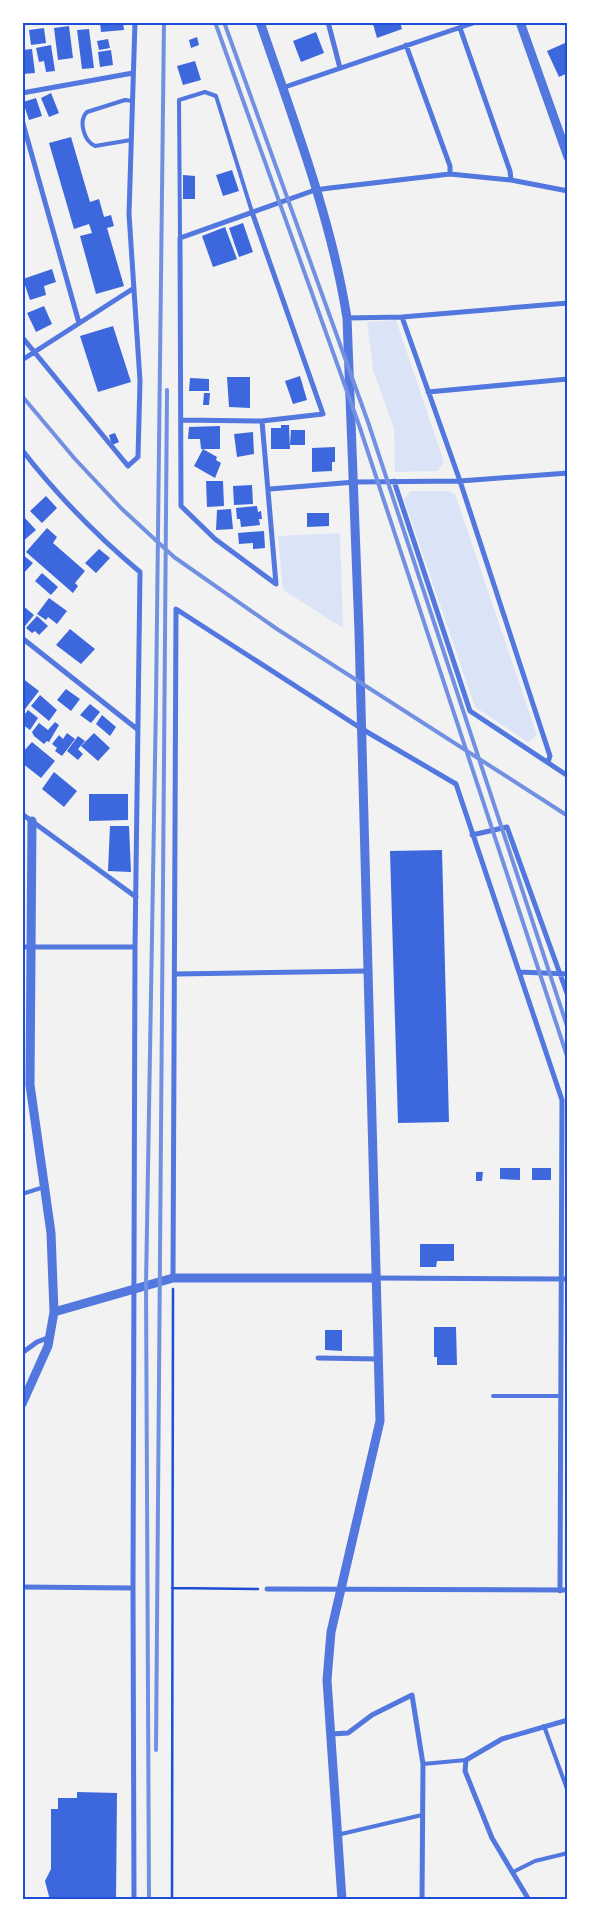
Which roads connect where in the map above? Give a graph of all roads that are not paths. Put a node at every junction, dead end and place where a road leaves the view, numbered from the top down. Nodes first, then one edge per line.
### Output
1 (135, 22) edge
2 (260, 22) edge
3 (328, 22) edge
4 (476, 22) edge
5 (520, 22) edge
6 (460, 28) junction
7 (406, 45) junction
8 (340, 68) junction
9 (133, 73) junction
10 (282, 88) junction
11 (22, 93) edge
12 (133, 101) junction
13 (22, 120) edge
14 (132, 140) junction
15 (568, 157) edge
16 (450, 174) junction
17 (511, 180) junction
18 (315, 190) junction
19 (568, 191) edge
20 (252, 212) junction
21 (180, 238) junction
22 (134, 288) junction
23 (568, 303) edge
24 (402, 317) junction
25 (347, 318) junction
26 (79, 323) junction
27 (22, 338) edge
28 (33, 353) junction
29 (22, 360) edge
30 (568, 379) edge
31 (428, 392) junction
32 (181, 420) junction
33 (262, 421) junction
34 (22, 450) edge
35 (568, 473) edge
36 (394, 481) junction
37 (460, 481) junction
38 (355, 482) junction
39 (270, 489) junction
40 (22, 638) edge
41 (137, 729) junction
42 (362, 729) junction
43 (548, 762) junction
44 (568, 776) edge
45 (22, 814) edge
46 (32, 821) junction
47 (472, 835) junction
48 (136, 897) junction
49 (27, 946) edge
50 (134, 947) junction
51 (368, 972) junction
52 (519, 972) junction
53 (560, 973) junction
54 (176, 974) junction
55 (568, 974) edge
56 (568, 996) edge
57 (44, 1187) junction
58 (22, 1194) edge
59 (173, 1278) junction
60 (376, 1278) junction
61 (561, 1279) junction
62 (568, 1279) edge
63 (135, 1288) junction
64 (54, 1312) junction
65 (50, 1337) junction
66 (22, 1353) edge
67 (318, 1358) dead end
68 (378, 1359) junction
69 (493, 1396) dead end
70 (561, 1396) junction
71 (22, 1404) edge
72 (22, 1588) edge
73 (132, 1588) junction
74 (268, 1589) road end
75 (340, 1590) junction
76 (560, 1590) junction
77 (568, 1590) edge
78 (568, 1720) edge
79 (544, 1726) junction
80 (330, 1734) junction
81 (466, 1760) junction
82 (423, 1764) junction
83 (567, 1789) edge
84 (422, 1815) junction
85 (337, 1835) junction
86 (568, 1852) edge
87 (513, 1872) junction
88 (134, 1900) edge
89 (342, 1900) edge
90 (422, 1900) edge
91 (529, 1900) edge

1 - 9 street
2 - 10 street
3 - 8 street
4 - 6 street
5 - 15 street
6 - 7 street
6 - 17 street
7 - 8 street
7 - 16 street
8 - 10 street
9 - 11 street
9 - 12 street
10 - 18 street
12 - 14 street
12 - 14 lane
13 - 26 street
14 - 22 street
16 - 17 street
16 - 18 street
17 - 19 street
18 - 20 street
18 - 25 street
20 - 21 street
20 - 21 lane
20 - 33 street
21 - 32 street
22 - 26 street
22 - 28 street
23 - 24 street
24 - 25 street
24 - 31 street
25 - 38 street
26 - 28 street
27 - 28 street
28 - 29 street
30 - 31 street
31 - 37 street
32 - 33 street
32 - 39 street
33 - 39 street
34 - 41 street
35 - 37 street
36 - 37 street
36 - 38 street
36 - 43 street
37 - 43 street
38 - 39 street
38 - 42 street
40 - 41 street
41 - 48 street
42 - 47 street
42 - 51 street
42 - 54 street
43 - 44 street
45 - 46 street
46 - 48 street
46 - 49 street
47 - 52 street
47 - 53 street
48 - 50 street
49 - 50 street
49 - 57 street
50 - 63 street
51 - 54 street
51 - 60 street
52 - 53 street
52 - 61 street
53 - 55 street
53 - 56 street
54 - 59 street
57 - 58 lane
57 - 64 street
59 - 60 street
59 - 63 street
60 - 61 street
60 - 68 street
61 - 62 street
61 - 70 street
63 - 64 street
63 - 73 street
64 - 65 street
65 - 66 street
65 - 71 street
67 - 68 street
68 - 75 street
69 - 70 lane
70 - 76 street
72 - 73 street
73 - 88 street
74 - 75 street
75 - 76 street
75 - 80 street
76 - 77 street
78 - 79 street
79 - 81 street
79 - 83 lane
80 - 82 street
80 - 85 street
81 - 82 lane
81 - 87 street
82 - 84 street
84 - 85 lane
84 - 90 street
85 - 89 street
86 - 87 lane
87 - 91 street

